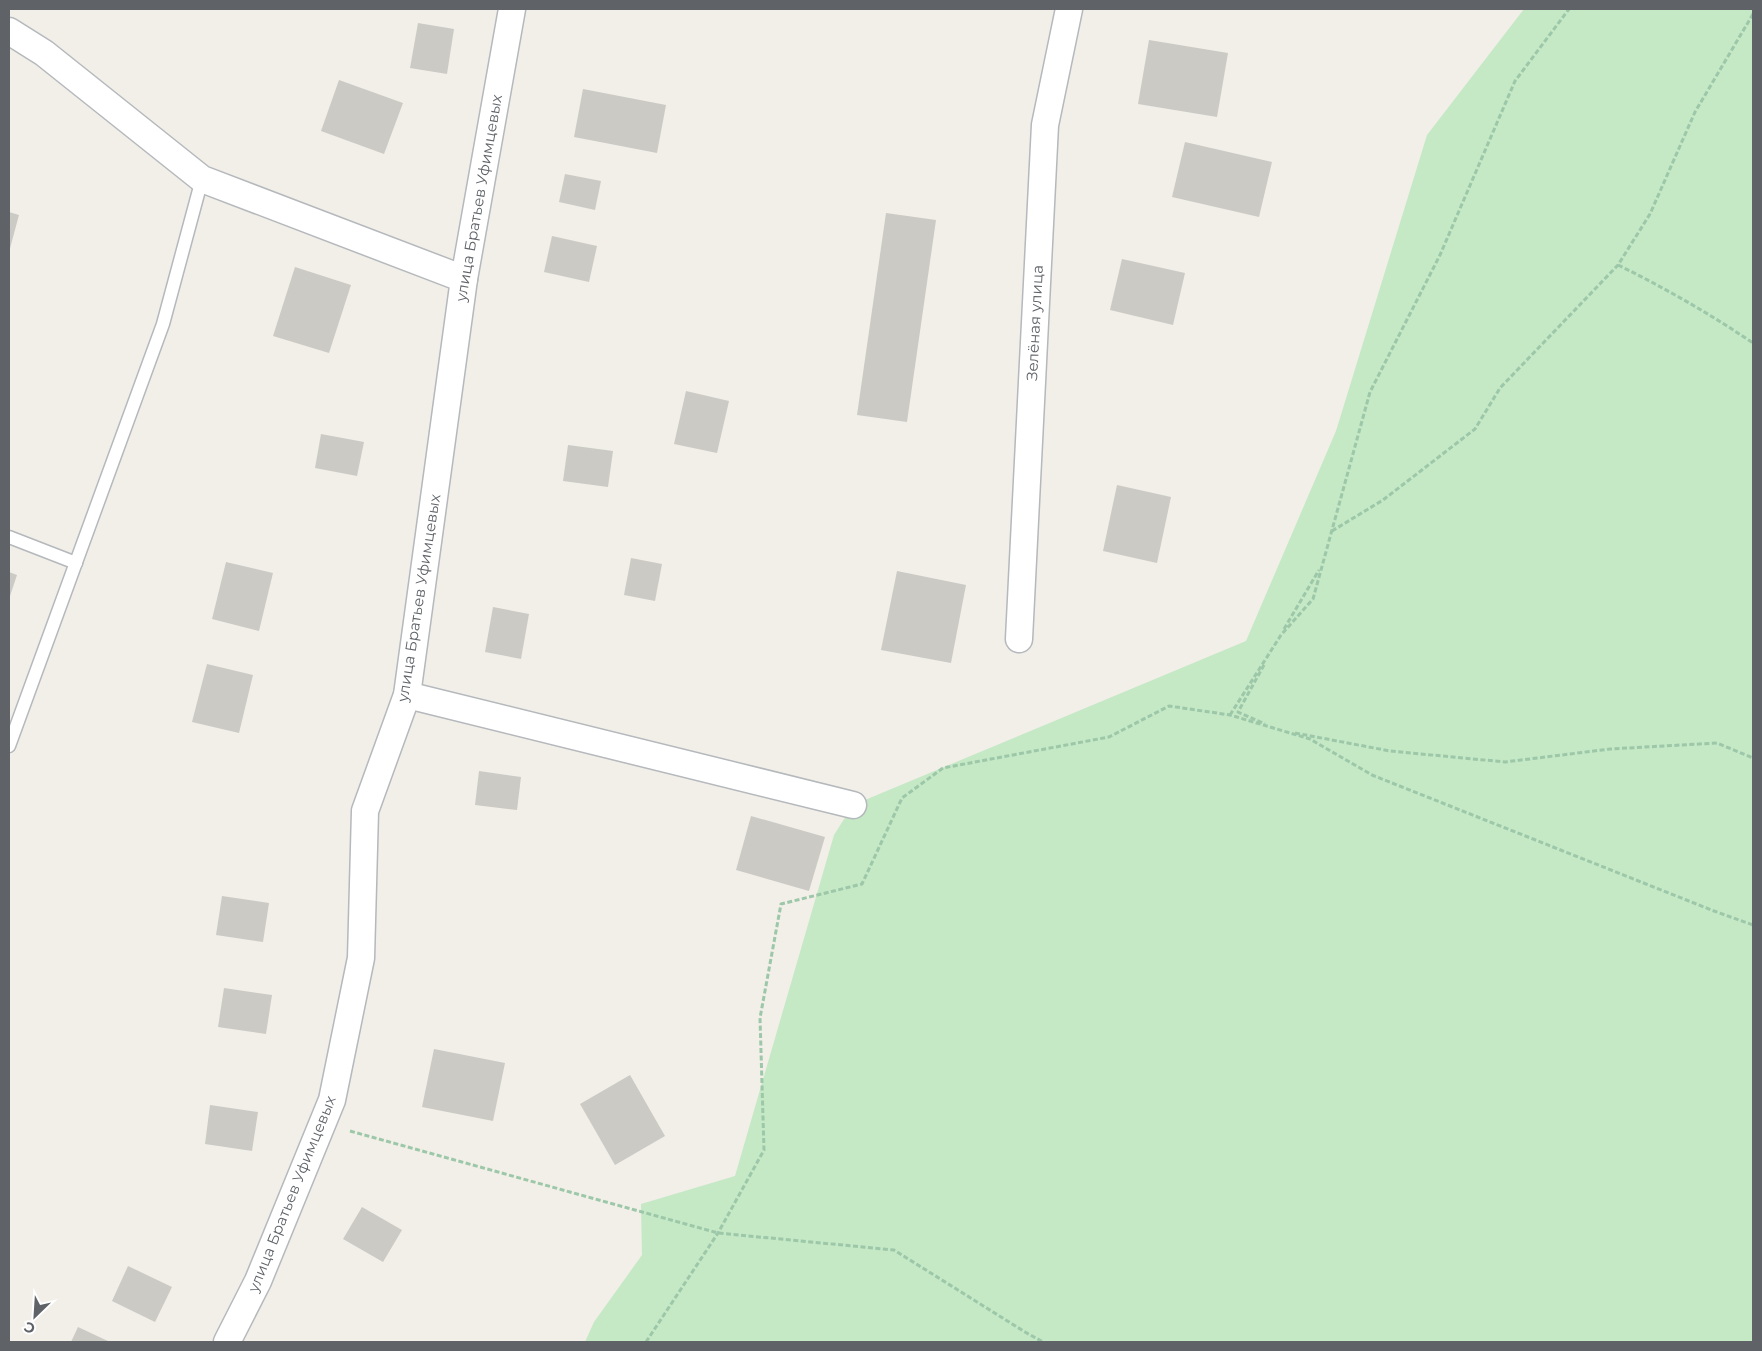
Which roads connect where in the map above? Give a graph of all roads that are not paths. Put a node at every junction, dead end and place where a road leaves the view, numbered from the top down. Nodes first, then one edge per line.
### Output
1 (512, 9) edge
2 (1069, 9) edge
3 (9, 31) edge
4 (202, 179) junction
5 (464, 279) junction
6 (9, 537) edge
7 (76, 563) junction
8 (1019, 639) dead end
9 (407, 695) junction
10 (9, 746) edge
11 (853, 805) dead end
12 (227, 1342) edge

1 - 5 street, улица Братьев Уфимцевых
2 - 8 street, Зелёная улица
3 - 4 street
4 - 5 street
4 - 7 lane
5 - 9 street, улица Братьев Уфимцевых
6 - 7 lane
7 - 10 lane
9 - 11 street
9 - 12 street, улица Братьев Уфимцевых

